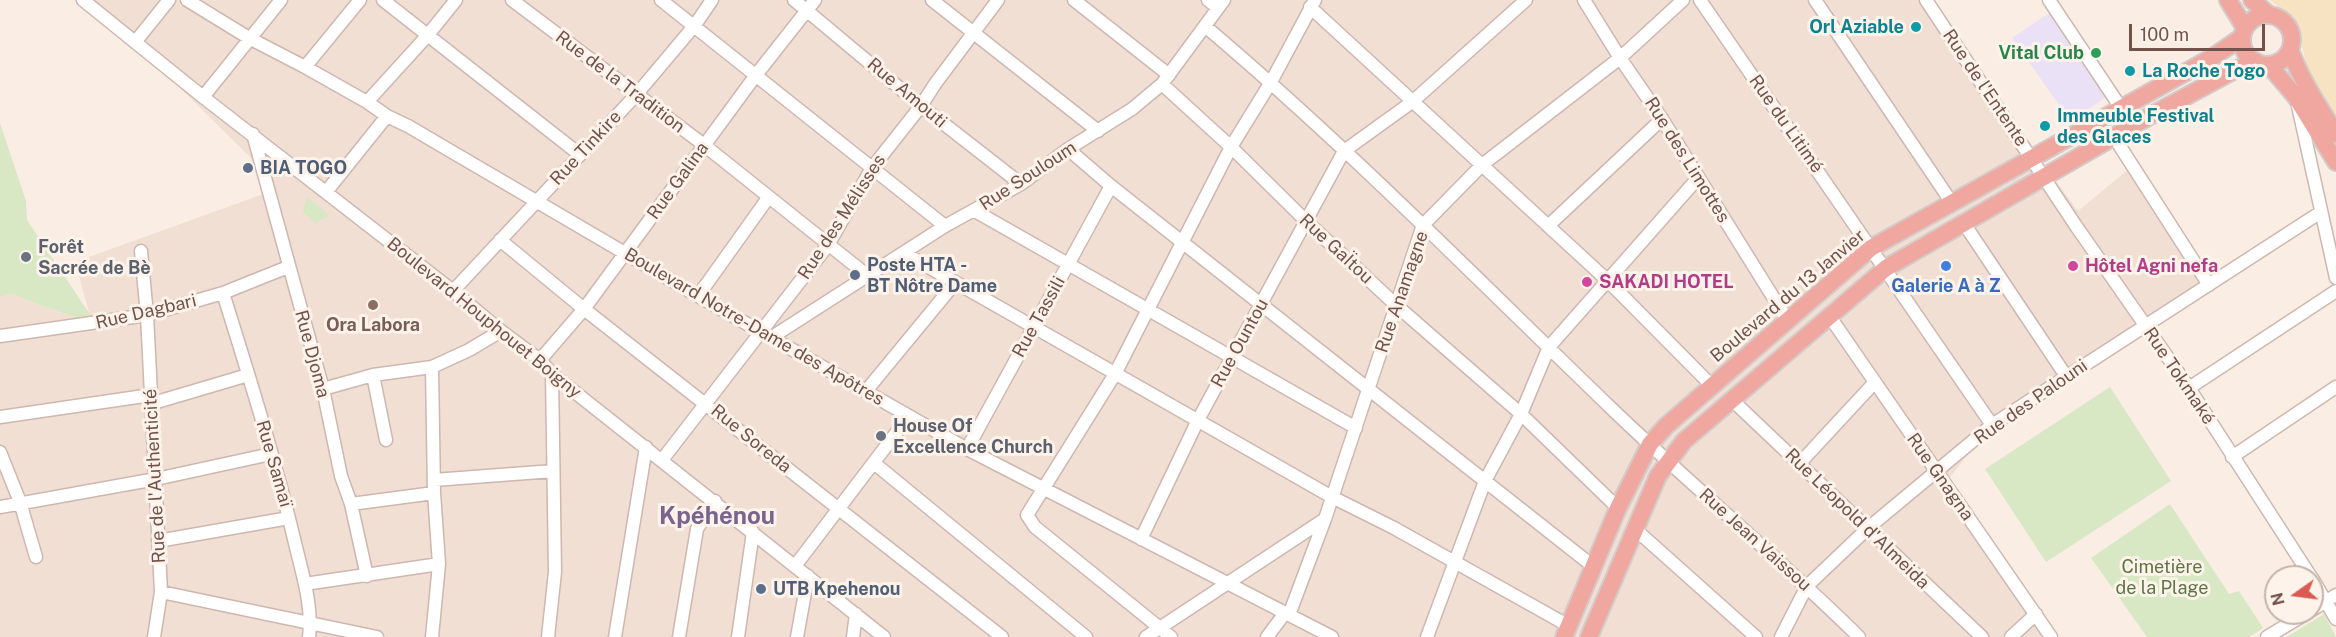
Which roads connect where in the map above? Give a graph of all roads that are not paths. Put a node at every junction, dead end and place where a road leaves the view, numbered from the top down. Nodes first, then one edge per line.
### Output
1 (83, 0) edge
2 (169, 0) edge
3 (186, 0) edge
4 (281, 0) edge
5 (360, 0) edge
6 (383, 0) edge
7 (456, 0) edge
8 (512, 0) edge
9 (661, 0) edge
10 (712, 0) edge
11 (794, 0) edge
12 (932, 0) edge
13 (998, 0) edge
14 (1074, 0) edge
15 (1526, 0) edge
16 (1584, 0) edge
17 (1683, 0) edge
18 (1700, 0) edge
19 (1815, 0) edge
20 (1926, 0) edge
21 (2049, 0) edge
22 (2228, 0) edge
23 (2252, 0) edge
24 (1217, 3) edge
25 (1312, 4) edge
26 (811, 5) edge
27 (2269, 15) junction
28 (694, 25) junction
29 (1206, 27) junction
30 (973, 32) junction
31 (2243, 33) junction
32 (427, 36) junction
33 (249, 38) junction
34 (136, 41) junction
35 (2290, 50) junction
36 (1620, 58) junction
37 (2262, 63) junction
38 (305, 67) junction
39 (756, 75) junction
40 (1166, 80) junction
41 (1271, 82) junction
42 (636, 95) junction
43 (203, 97) junction
44 (2296, 97) junction
45 (367, 102) junction
46 (1412, 102) junction
47 (921, 106) junction
48 (2121, 107) junction
49 (387, 116) junction
50 (1662, 119) junction
51 (2133, 126) junction
52 (1098, 130) junction
53 (252, 134) junction
54 (2336, 134) edge
55 (2114, 137) junction
56 (704, 146) junction
57 (1231, 147) junction
58 (1068, 148) junction
59 (1344, 151) junction
60 (579, 154) junction
61 (2031, 157) junction
62 (2336, 162) edge
63 (1482, 165) junction
64 (872, 168) junction
65 (2044, 176) junction
66 (1698, 178) junction
67 (1021, 184) junction
68 (1111, 186) junction
69 (326, 192) junction
70 (768, 198) junction
71 (537, 201) junction
72 (1952, 203) junction
73 (975, 211) junction
74 (2321, 212) junction
75 (1306, 221) junction
76 (1963, 222) junction
77 (1423, 225) junction
78 (945, 226) junction
79 (1548, 226) junction
80 (500, 240) junction
81 (1183, 242) junction
82 (828, 245) junction
83 (1871, 248) junction
84 (141, 251) dead end
85 (625, 253) junction
86 (904, 253) junction
87 (1068, 263) junction
88 (288, 267) junction
89 (1886, 268) junction
90 (868, 276) junction
91 (2336, 278) edge
92 (1607, 280) junction
93 (955, 283) junction
94 (2209, 285) junction
95 (453, 291) junction
96 (2336, 291) edge
97 (223, 293) junction
98 (698, 296) junction
99 (1261, 304) junction
100 (1396, 306) junction
101 (584, 309) junction
102 (1148, 309) junction
103 (147, 315) junction
104 (1830, 317) junction
105 (1788, 321) junction
106 (1033, 327) junction
107 (2145, 327) junction
108 (501, 331) junction
109 (766, 335) junction
110 (0, 336) edge
111 (1549, 347) junction
112 (1233, 358) junction
113 (540, 360) junction
114 (432, 367) junction
115 (552, 374) junction
116 (1115, 374) junction
117 (248, 375) junction
118 (373, 375) junction
119 (2066, 376) junction
120 (1875, 382) junction
121 (1712, 386) junction
122 (2336, 387) edge
123 (2188, 388) junction
124 (323, 389) junction
125 (1368, 390) junction
126 (866, 391) junction
127 (150, 400) junction
128 (1732, 400) junction
129 (706, 403) junction
130 (1521, 414) junction
131 (909, 416) junction
132 (0, 417) edge
133 (1198, 420) junction
134 (1992, 425) junction
135 (1356, 428) junction
136 (386, 440) dead end
137 (1650, 444) junction
138 (646, 447) junction
139 (967, 449) junction
140 (0, 452) edge
141 (271, 454) junction
142 (2232, 457) junction
143 (662, 460) junction
144 (1668, 461) junction
145 (874, 464) junction
146 (1799, 464) junction
147 (553, 471) junction
148 (1936, 472) junction
149 (156, 479) junction
150 (1485, 481) junction
151 (434, 487) junction
152 (1044, 488) junction
153 (1332, 497) junction
154 (715, 501) junction
155 (20, 502) junction
156 (351, 504) junction
157 (0, 507) edge
158 (1618, 508) junction
159 (839, 510) junction
160 (289, 518) junction
161 (1325, 519) junction
162 (1635, 529) junction
163 (1867, 529) junction
164 (753, 532) junction
165 (1141, 539) junction
166 (158, 541) junction
167 (36, 557) dead end
168 (439, 564) junction
169 (1455, 564) junction
170 (2303, 565) edge
171 (795, 566) junction
172 (1594, 567) junction
173 (367, 576) junction
174 (808, 576) junction
175 (305, 584) junction
176 (1228, 584) junction
177 (1807, 586) junction
178 (160, 591) junction
179 (2331, 598) edge
180 (856, 614) junction
181 (1287, 614) junction
182 (2036, 614) junction
183 (2336, 619) edge
184 (2287, 625) edge
185 (1158, 628) junction
186 (310, 631) edge
187 (1567, 632) edge
188 (154, 637) edge
189 (377, 637) edge
190 (432, 637) edge
191 (548, 637) edge
192 (615, 637) edge
193 (679, 637) edge
194 (738, 637) edge
195 (797, 637) edge
196 (853, 637) edge
197 (884, 637) edge
198 (1002, 637) edge
199 (1086, 637) edge
200 (1146, 637) edge
201 (1171, 637) edge
202 (1267, 637) edge
203 (1332, 637) edge
204 (1427, 637) edge
205 (1589, 637) edge
206 (1756, 637) edge
207 (1781, 637) edge
208 (1859, 637) edge
209 (1982, 637) edge
210 (2011, 637) edge
211 (2051, 637) edge
212 (2267, 637) edge

1 - 34 street, Boulevard Houphouet Boigny
2 - 34 street
3 - 33 street, Boulevard Notre-Dame des Apôtres
4 - 33 street
5 - 38 street
6 - 32 street
7 - 32 street
8 - 42 street, Rue de la Tradition
9 - 28 street
10 - 28 street, Rue Tinkire
11 - 26 street, Rue Amouti
12 - 30 street
13 - 30 street, Rue des Mélisses
14 - 40 street, Rue GaÏtou
15 - 46 street
16 - 36 street, Rue des Limottes
17 - 36 street, Rue Anamagne
18 - 83 street, Rue du Litimé
19 - 72 street
20 - 61 street, Rue de l'Entente
21 - 48 street
22 - 31 highway
23 - 27 highway
24 - 29 street, Rue Souloum
25 - 41 street
25 - 46 street
26 - 39 street, Rue Galina
26 - 47 street, Rue Amouti
27 - 31 highway
27 - 35 highway
28 - 39 street
28 - 42 street, Rue Tinkire
29 - 40 street, Rue Souloum
29 - 41 street, Rue Jean Vaissou
30 - 47 street, Rue des Mélisses
30 - 52 street
31 - 37 highway
31 - 48 highway, Boulevard du 13 Janvier
32 - 45 street
32 - 60 street
33 - 38 street, Boulevard Notre-Dame des Apôtres
33 - 43 street
34 - 43 street, Boulevard Houphouet Boigny
35 - 37 highway
35 - 54 highway
36 - 50 street, Rue des Limottes
36 - 63 street, Rue Anamagne
37 - 44 highway
37 - 51 highway
38 - 45 street, Boulevard Notre-Dame des Apôtres
39 - 56 street, Rue Galina
39 - 64 street
40 - 52 street, Rue Souloum
40 - 57 street, Rue GaÏtou
41 - 57 street
41 - 59 street, Rue Jean Vaissou
42 - 56 street, Rue de la Tradition
42 - 60 street, Rue Tinkire
43 - 53 street, Boulevard Houphouet Boigny
44 - 62 highway
44 - 74 street
45 - 49 street, Boulevard Notre-Dame des Apôtres
46 - 59 street
46 - 63 street
47 - 64 street, Rue des Mélisses
47 - 67 street, Rue Amouti
48 - 51 street
48 - 61 highway, Boulevard du 13 Janvier
49 - 69 street
49 - 71 street, Boulevard Notre-Dame des Apôtres
50 - 66 street, Rue des Limottes
50 - 79 street
51 - 55 highway
52 - 58 street, Rue Souloum
53 - 69 street, Boulevard Houphouet Boigny
53 - 88 street, Rue Djoma
55 - 65 highway
55 - 94 street
56 - 70 street, Rue de la Tradition
56 - 85 street, Rue Galina
57 - 75 street, Rue GaÏtou
57 - 81 street
58 - 67 street, Rue Souloum
58 - 68 street
59 - 75 street, Rue Ountou
59 - 77 street, Rue Jean Vaissou
60 - 71 street, Rue Tinkire
61 - 65 street, Rue de l'Entente
61 - 72 highway, Boulevard du 13 Janvier
63 - 77 street, Rue Anamagne
63 - 79 street
64 - 78 street
64 - 82 street, Rue des Mélisses
65 - 76 highway
65 - 107 street, Rue Tokmaké
66 - 92 street
66 - 105 street, Rue des Limottes
67 - 73 street, Rue Souloum
68 - 81 street
68 - 87 street, Rue Tassili
69 - 95 street, Boulevard Houphouet Boigny
70 - 82 street, Rue de la Tradition
70 - 98 street
71 - 80 street, Rue Tinkire
71 - 85 street, Boulevard Notre-Dame des Apôtres
72 - 83 highway, Boulevard du 13 Janvier
73 - 78 street, Rue Souloum
73 - 87 street
74 - 91 street
74 - 94 street, Rue des Palouni
75 - 99 street, Rue Ountou
75 - 100 street, Rue GaÏtou
76 - 89 highway
76 - 119 street
77 - 100 street, Rue Anamagne
77 - 111 street, Rue Jean Vaissou
78 - 86 street, Rue Souloum
79 - 92 street
80 - 95 street, Rue Tinkire
80 - 101 street, Rue Soreda
81 - 99 street
81 - 102 street
82 - 90 street, Rue de la Tradition
82 - 109 street, Rue des Mélisses
83 - 89 street, Rue du Litimé
83 - 105 highway, Boulevard du 13 Janvier
84 - 103 street, Rue de l'Authenticité
85 - 98 street, Boulevard Notre-Dame des Apôtres
85 - 101 street, Rue Galina
86 - 90 street, Rue Souloum
86 - 93 street
87 - 102 street
87 - 106 street, Rue Tassili
88 - 97 street, Rue Dagbari
88 - 124 street, Rue Djoma
89 - 104 highway
89 - 134 street, Rue du Litimé
90 - 109 street, Rue Souloum
92 - 111 street
92 - 121 street
93 - 106 street
93 - 126 street
94 - 107 street, Rue des Palouni
95 - 108 street, Boulevard Houphouet Boigny
96 - 123 street
97 - 103 street, Rue Dagbari
97 - 117 street, Rue Samaï
98 - 109 street, Boulevard Notre-Dame des Apôtres
99 - 112 street, Rue Ountou
99 - 125 street
100 - 125 street, Rue Anamagne
100 - 130 street, Rue GaÏtou
101 - 113 street, Rue Galina
101 - 129 street, Rue Soreda
102 - 112 street
102 - 116 street
103 - 110 street, Rue Dagbari
103 - 127 street, Rue de l'Authenticité
104 - 120 street, Rue Gnagna
104 - 128 highway
105 - 121 highway, Boulevard du 13 Janvier
106 - 116 street
106 - 139 street, Rue Tassili
107 - 119 street, Rue des Palouni
107 - 123 street, Rue Tokmaké
108 - 113 street, Boulevard Houphouet Boigny
108 - 114 street
109 - 126 street, Boulevard Notre-Dame des Apôtres
109 - 129 street, Rue des Mélisses
111 - 130 street
111 - 137 street, Rue Jean Vaissou
112 - 133 street, Rue Ountou
112 - 135 street
113 - 115 street, Boulevard Houphouet Boigny
114 - 118 street
114 - 151 street
115 - 138 street, Boulevard Houphouet Boigny
115 - 147 street
116 - 133 street
116 - 152 street
117 - 127 street
117 - 141 street, Rue Samaï
118 - 124 street
118 - 136 street
119 - 134 street, Rue des Palouni
120 - 146 street
120 - 148 street, Rue Gnagna
121 - 137 highway, Boulevard du 13 Janvier
122 - 142 street
123 - 142 street, Rue Tokmaké
124 - 156 street, Rue Djoma
125 - 135 street, Rue Anamagne
125 - 150 street
126 - 131 street, Boulevard Notre-Dame des Apôtres
127 - 132 street
127 - 149 street, Rue de l'Authenticité
128 - 144 highway
128 - 146 street, Rue Léopold d'Almeida
129 - 143 street, Rue des Mélisses
129 - 159 street, Rue Soreda
130 - 150 street
130 - 158 street, Rue GaÏtou
131 - 139 street, Boulevard Notre-Dame des Apôtres
131 - 145 street
133 - 153 street
133 - 165 street, Rue Ountou
134 - 148 street, Rue des Palouni
135 - 153 street, Rue Anamagne
137 - 144 street, Rue Jean Vaissou
137 - 158 highway, Boulevard du 13 Janvier
138 - 143 street, Boulevard Houphouet Boigny
138 - 192 street
139 - 152 street, Boulevard Notre-Dame des Apôtres
140 - 155 street
141 - 149 street
141 - 160 street, Rue Samaï
142 - 170 street, Rue Tokmaké
143 - 154 street, Boulevard Houphouet Boigny
144 - 162 highway
144 - 177 street, Rue Jean Vaissou
145 - 159 street
145 - 199 street
146 - 163 street, Rue Léopold d'Almeida
147 - 151 street
147 - 191 street
148 - 163 street, Rue des Palouni
148 - 182 street, Rue Gnagna
149 - 155 street
149 - 166 street, Rue de l'Authenticité
150 - 169 street
150 - 172 street
151 - 156 street
151 - 168 street
152 - 165 street, Boulevard Notre-Dame des Apôtres
152 - 185 street
153 - 161 street, Rue Anamagne
153 - 169 street
154 - 164 street, Boulevard Houphouet Boigny
154 - 193 street
155 - 157 street
155 - 167 street
156 - 173 street, Rue Djoma
158 - 172 highway, Boulevard du 13 Janvier
159 - 171 street
159 - 198 street, Rue Soreda
160 - 166 street
160 - 175 street, Rue Samaï
161 - 176 street
161 - 181 street, Rue Anamagne
162 - 205 highway
162 - 206 street
163 - 177 street, Rue des Palouni
163 - 209 street, Rue Léopold d'Almeida
164 - 171 street, Boulevard Houphouet Boigny
164 - 194 street
165 - 176 street, Boulevard Notre-Dame des Apôtres
166 - 178 street, Rue de l'Authenticité
168 - 173 street
168 - 190 street
169 - 187 street
169 - 204 street
171 - 174 street, Boulevard Houphouet Boigny
172 - 187 highway, Boulevard du 13 Janvier
173 - 175 street
174 - 180 street, Boulevard Houphouet Boigny
174 - 195 street
175 - 186 street, Rue Samaï
176 - 181 street, Boulevard Notre-Dame des Apôtres
176 - 185 street
177 - 207 street, Rue des Palouni
177 - 208 street, Rue Jean Vaissou
178 - 186 street
178 - 188 street, Rue de l'Authenticité
179 - 183 street, Rue Tokmaké
180 - 196 street
180 - 197 street, Boulevard Houphouet Boigny
181 - 202 street, Rue Anamagne
181 - 203 street, Boulevard Notre-Dame des Apôtres
182 - 210 street
182 - 211 street, Rue Gnagna
184 - 212 street
185 - 200 street
185 - 201 street
186 - 189 street

